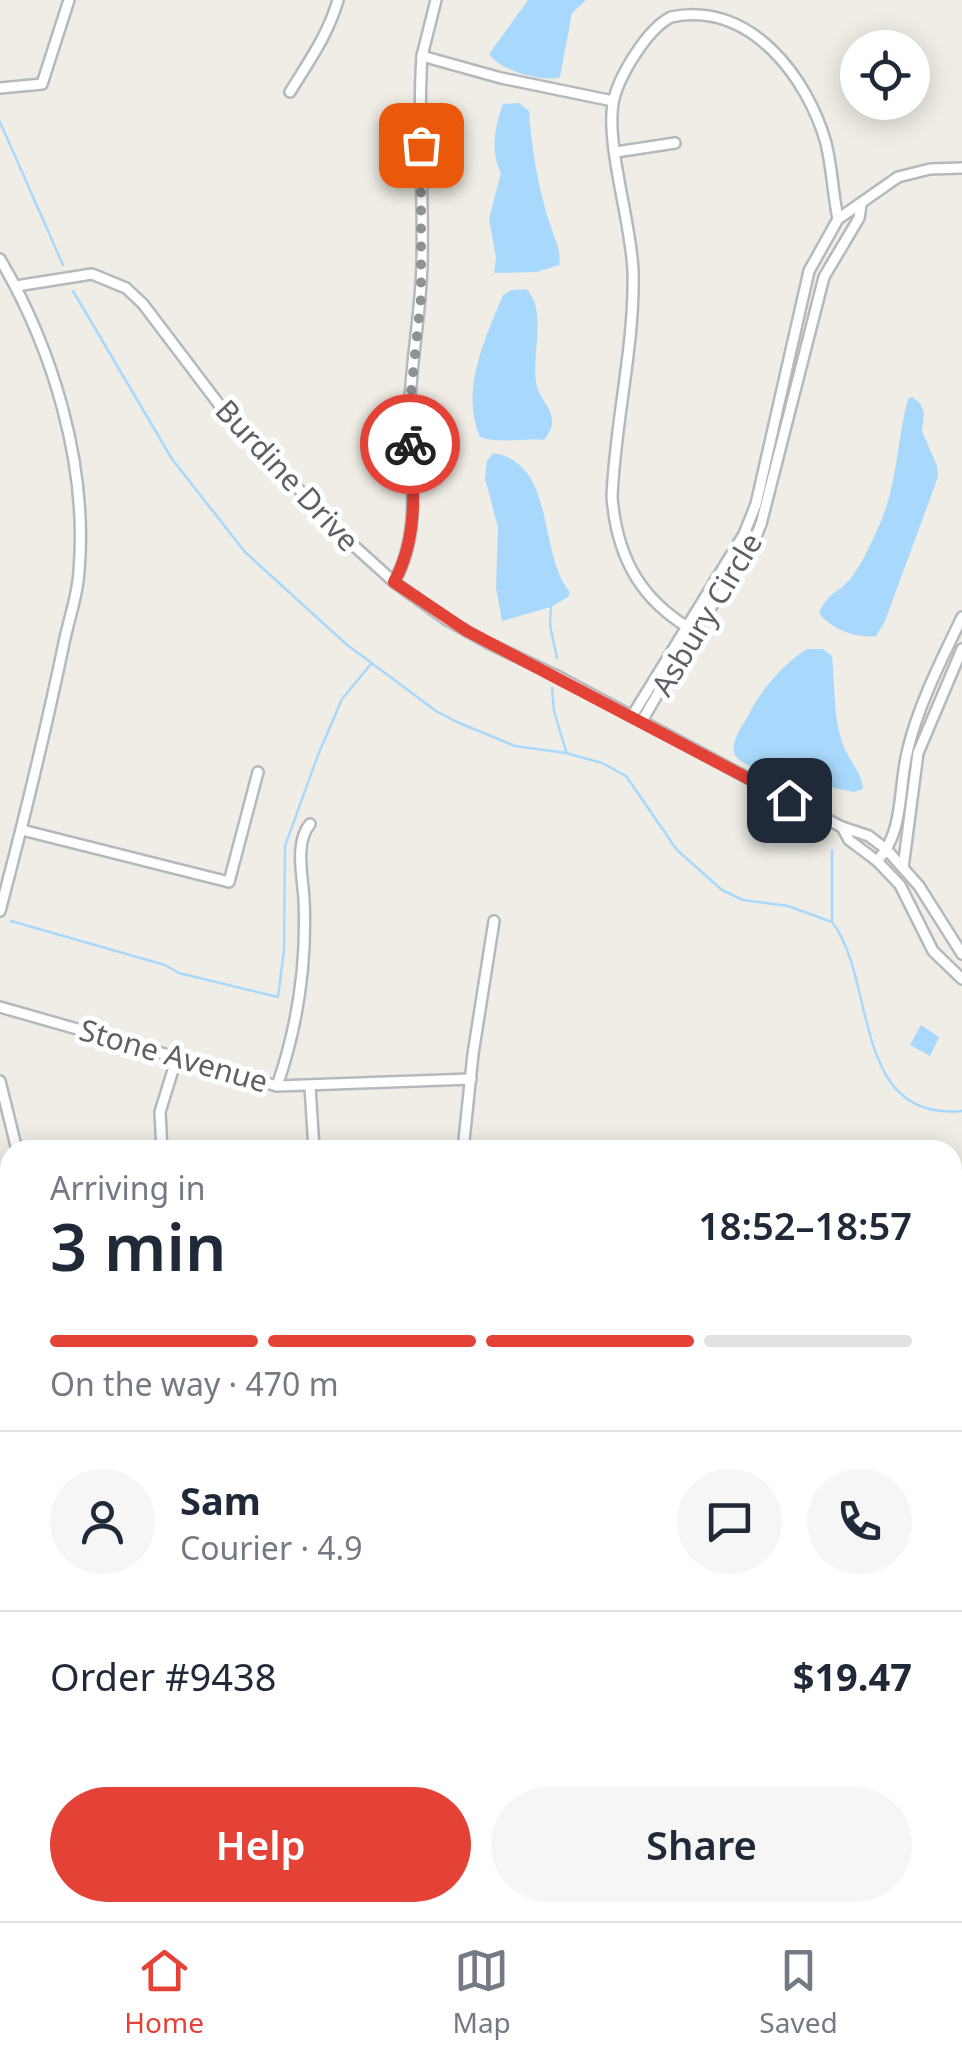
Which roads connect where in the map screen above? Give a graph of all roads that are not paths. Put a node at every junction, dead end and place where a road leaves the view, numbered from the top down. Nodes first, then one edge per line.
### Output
1 (69, 0) edge
2 (338, 0) edge
3 (436, 0) edge
4 (422, 56) junction
5 (0, 88) edge
6 (290, 92) dead end
7 (613, 101) junction
8 (675, 143) dead end
9 (616, 152) junction
10 (962, 168) edge
11 (862, 205) junction
12 (838, 219) junction
13 (0, 258) edge
14 (16, 286) junction
15 (798, 321) junction
16 (810, 324) junction
17 (772, 456) junction
18 (394, 582) junction
19 (962, 617) edge
20 (691, 629) junction
21 (962, 649) edge
22 (923, 702) junction
23 (935, 709) junction
24 (637, 718) junction
25 (913, 752) junction
26 (258, 772) dead end
27 (310, 824) dead end
28 (842, 827) junction
29 (22, 830) junction
30 (888, 850) junction
31 (877, 861) junction
32 (903, 868) junction
33 (0, 911) edge
34 (494, 921) dead end
35 (962, 954) edge
36 (962, 979) edge
37 (0, 1007) edge
38 (177, 1057) junction
39 (471, 1079) junction
40 (0, 1081) edge
41 (276, 1086) junction
42 (310, 1086) junction
43 (15, 1140) edge
44 (161, 1140) edge
45 (313, 1140) edge
46 (464, 1140) edge

1 - 5 street
2 - 6 street
3 - 4 street
4 - 7 street
4 - 18 street
7 - 9 street
7 - 12 street
8 - 9 street
9 - 20 street
10 - 11 street, Asbury Circle
11 - 12 street, Asbury Circle
11 - 16 street, Asbury Circle
12 - 15 street, Asbury Circle
13 - 14 street
14 - 18 street, Burdine Drive
14 - 29 street
15 - 16 street
15 - 17 street, Asbury Circle
16 - 17 street, Asbury Circle
17 - 20 street, Asbury Circle
18 - 24 street, Burdine Drive
19 - 22 street
20 - 24 street, Asbury Circle
21 - 23 street
22 - 23 street
22 - 25 street
23 - 25 street
24 - 28 street, Burdine Drive
25 - 30 street
25 - 32 street
26 - 29 street
27 - 41 street
28 - 30 street, Burdine Drive
28 - 31 street, Burdine Drive
29 - 33 street
30 - 31 street
30 - 32 street, Burdine Drive
31 - 36 street, Burdine Drive
32 - 35 street, Burdine Drive
34 - 39 street
37 - 38 street, Stone Avenue
38 - 41 street, Stone Avenue
38 - 44 street
39 - 42 street, Stone Avenue
39 - 46 street
40 - 43 street
41 - 42 street, Stone Avenue
42 - 45 street

